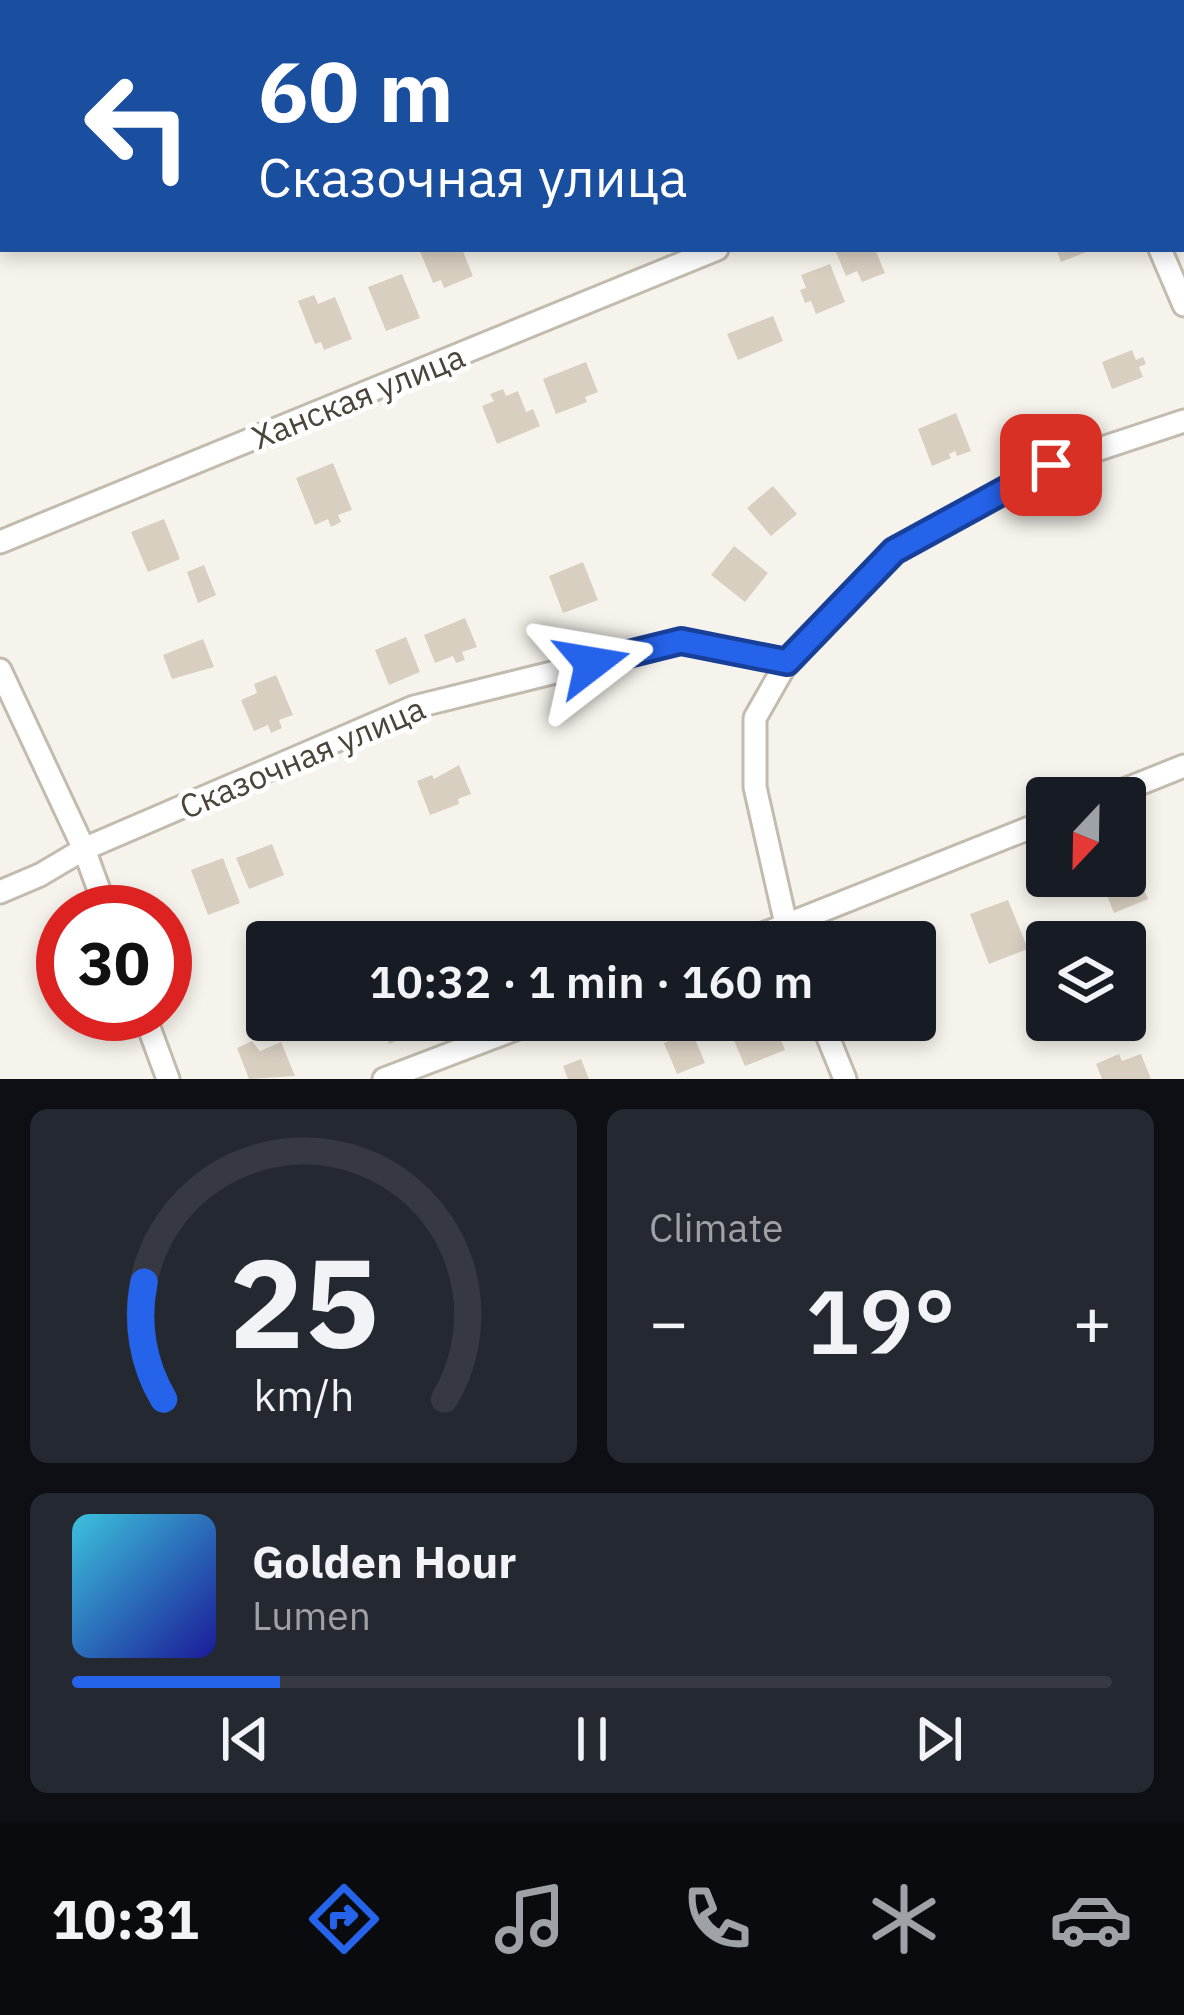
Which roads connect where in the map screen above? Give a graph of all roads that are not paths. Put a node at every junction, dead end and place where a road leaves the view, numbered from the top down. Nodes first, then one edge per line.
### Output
1 (710, 252) edge
2 (1161, 252) edge
3 (1184, 304) edge
4 (1184, 421) edge
5 (0, 542) edge
6 (787, 662) junction
7 (0, 670) edge
8 (1184, 766) edge
9 (1146, 781) edge
10 (1026, 830) edge
11 (84, 849) junction
12 (97, 885) edge
13 (0, 892) edge
14 (784, 921) edge
15 (817, 921) edge
16 (154, 1041) edge
17 (484, 1041) edge
18 (830, 1041) edge
19 (168, 1079) edge
20 (384, 1079) edge
21 (845, 1079) edge

1 - 5 street, Ханская улица
2 - 3 street
4 - 6 street
6 - 11 street, Сказочная улица
6 - 14 street
7 - 11 street
8 - 9 street
10 - 15 street
11 - 12 street
11 - 13 street, Сказочная улица
16 - 19 street
17 - 20 street
18 - 21 street

